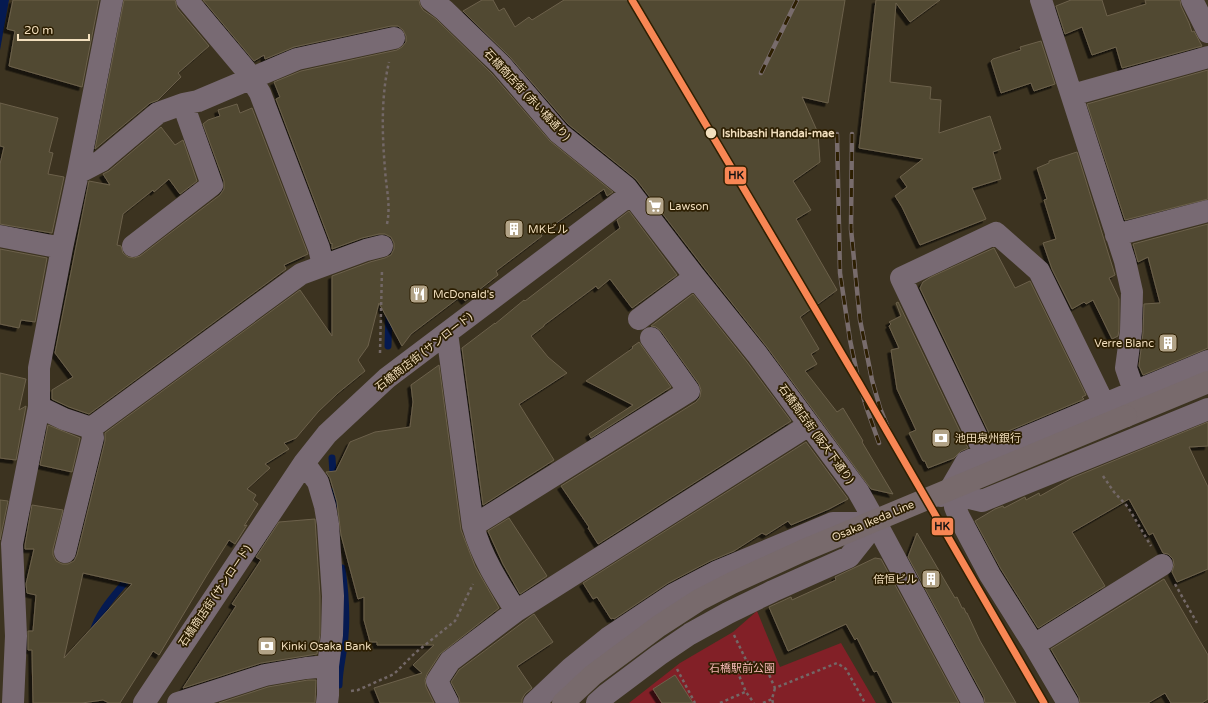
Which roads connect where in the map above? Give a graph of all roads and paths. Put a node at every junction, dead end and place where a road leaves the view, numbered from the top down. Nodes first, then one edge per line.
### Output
1 (112, 0) edge
2 (187, 0) edge
3 (431, 0) edge
4 (1041, 0) edge
5 (1192, 0) edge
6 (1208, 32) edge
7 (394, 38) joint
8 (1208, 58) edge
9 (252, 79) junction
10 (1072, 95) junction
11 (183, 104) junction
12 (78, 173) junction
13 (628, 191) junction
14 (1208, 211) edge
15 (1116, 235) junction
16 (0, 236) edge
17 (133, 246) dead end
18 (382, 246) junction
19 (62, 248) junction
20 (323, 265) junction
21 (694, 277) junction
22 (639, 319) dead end
23 (447, 334) junction
24 (651, 338) dead end
25 (382, 357) dead end
26 (1208, 361) edge
27 (1208, 382) edge
28 (1134, 391) junction
29 (1104, 404) junction
30 (39, 407) junction
31 (1208, 409) edge
32 (810, 425) junction
33 (91, 428) junction
34 (985, 454) junction
35 (1090, 458) junction
36 (304, 463) junction
37 (952, 494) junction
38 (876, 523) junction
39 (474, 526) junction
40 (813, 531) junction
41 (65, 552) dead end
42 (485, 558) junction
43 (1162, 565) junction
44 (828, 567) junction
45 (694, 583) junction
46 (516, 611) junction
47 (1197, 623) dead end
48 (725, 626) junction
49 (1034, 645) junction
50 (747, 662) junction
51 (328, 666) junction
52 (675, 667) dead end
53 (774, 688) junction
54 (746, 692) junction
55 (328, 699) edge
56 (772, 699) junction
57 (538, 702) edge
58 (13, 703) edge
59 (144, 703) edge
60 (178, 703) edge
61 (448, 703) edge
62 (563, 703) edge
63 (597, 703) edge
64 (695, 703) edge
65 (720, 703) edge
66 (754, 703) edge
67 (763, 703) edge
68 (774, 703) edge
69 (865, 703) edge
70 (974, 703) edge
71 (1068, 703) edge

1 - 12 street
2 - 9 street
3 - 13 street, 石橋商店街 (赤い橋通り)
4 - 10 street
5 - 6 street
7 - 9 street
7 - 18 path
8 - 10 street
9 - 11 street
9 - 20 street
10 - 15 street
11 - 12 street
11 - 17 street
12 - 19 street
13 - 21 street, 石橋商店街 (阪大下通り)
13 - 23 street, 石橋商店街 (サンロード)
14 - 15 street
15 - 28 street
16 - 19 street
18 - 20 street
18 - 25 path
19 - 30 street
20 - 33 street
21 - 22 street
21 - 32 street, 石橋商店街 (阪大下通り)
23 - 36 street, 石橋商店街 (サンロード)
23 - 39 street
24 - 39 street
26 - 28 street
27 - 62 main road, Osaka Ikeda Line, bridge
28 - 29 street
29 - 34 street
29 - 34 street
30 - 33 street
30 - 58 street
31 - 35 street
32 - 38 street, 石橋商店街 (阪大下通り)
32 - 46 street
33 - 41 street
34 - 37 street
35 - 37 street
35 - 43 path
36 - 51 street
36 - 59 street, 石橋商店街 (サンロード)
37 - 38 street
37 - 49 street
38 - 40 street
38 - 44 street
38 - 70 street, 石橋商店街 (阪大下通り)
39 - 42 street
40 - 44 street
40 - 45 street
42 - 46 street
42 - 55 path
43 - 47 path
43 - 49 street
44 - 48 street
45 - 48 street
45 - 57 street
46 - 61 street
48 - 50 path
48 - 63 street
49 - 71 street
50 - 53 path
50 - 54 path
51 - 55 street
51 - 60 street
52 - 64 path
53 - 56 path
53 - 69 path
54 - 65 path
54 - 66 path
56 - 67 path
56 - 68 path

